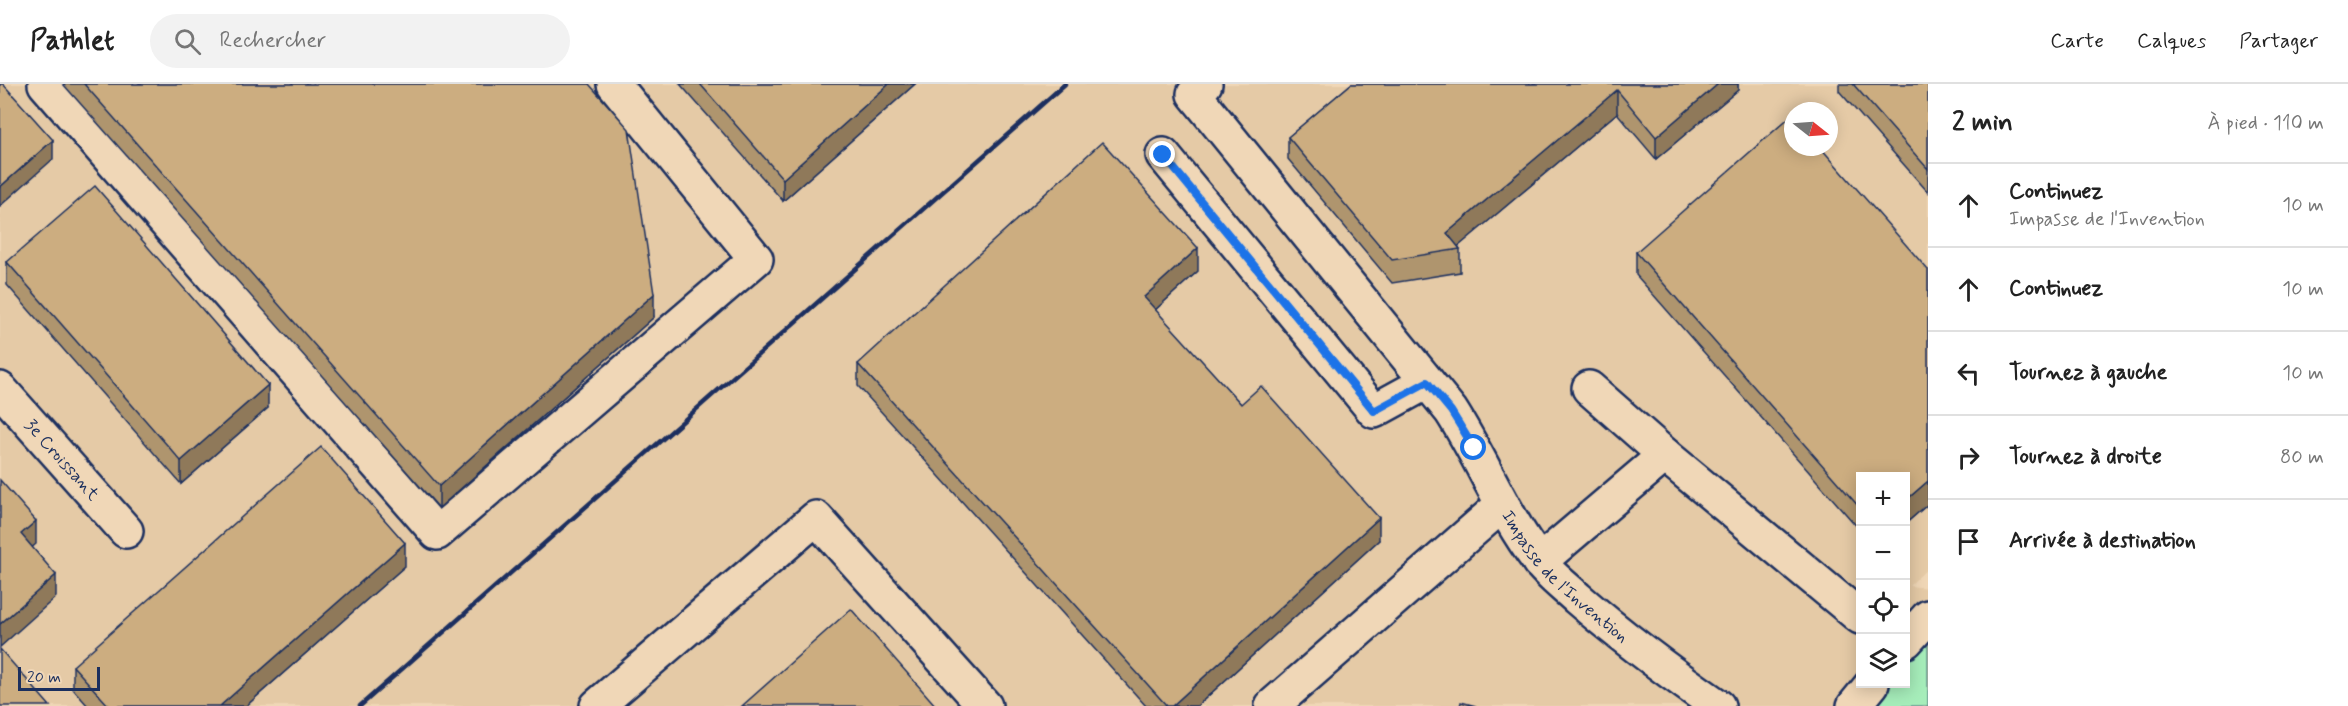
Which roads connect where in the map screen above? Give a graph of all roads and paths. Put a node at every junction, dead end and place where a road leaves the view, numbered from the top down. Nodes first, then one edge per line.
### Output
1 (45, 84) edge
2 (614, 84) edge
3 (1205, 84) edge
4 (1163, 155) dead end
5 (1427, 382) junction
6 (1590, 388) dead end
7 (0, 389) edge
8 (1665, 455) junction
9 (1502, 505) junction
10 (126, 531) dead end
11 (1539, 562) junction
12 (1856, 614) edge
13 (1928, 617) edge
14 (1910, 636) edge
15 (1869, 688) edge
16 (597, 706) edge
17 (985, 706) edge
18 (1272, 706) edge
19 (1718, 706) edge
20 (1854, 706) edge

1 - 2 street
3 - 5 street, Impasse de l'Invention
4 - 5 street
5 - 9 street, Impasse de l'Invention
6 - 8 street
7 - 10 street, 3e Croissant
8 - 11 street
8 - 12 street
9 - 11 street, Impasse de l'Invention
9 - 18 street
11 - 19 street, Impasse de l'Invention
13 - 14 street
15 - 20 street
16 - 17 street

